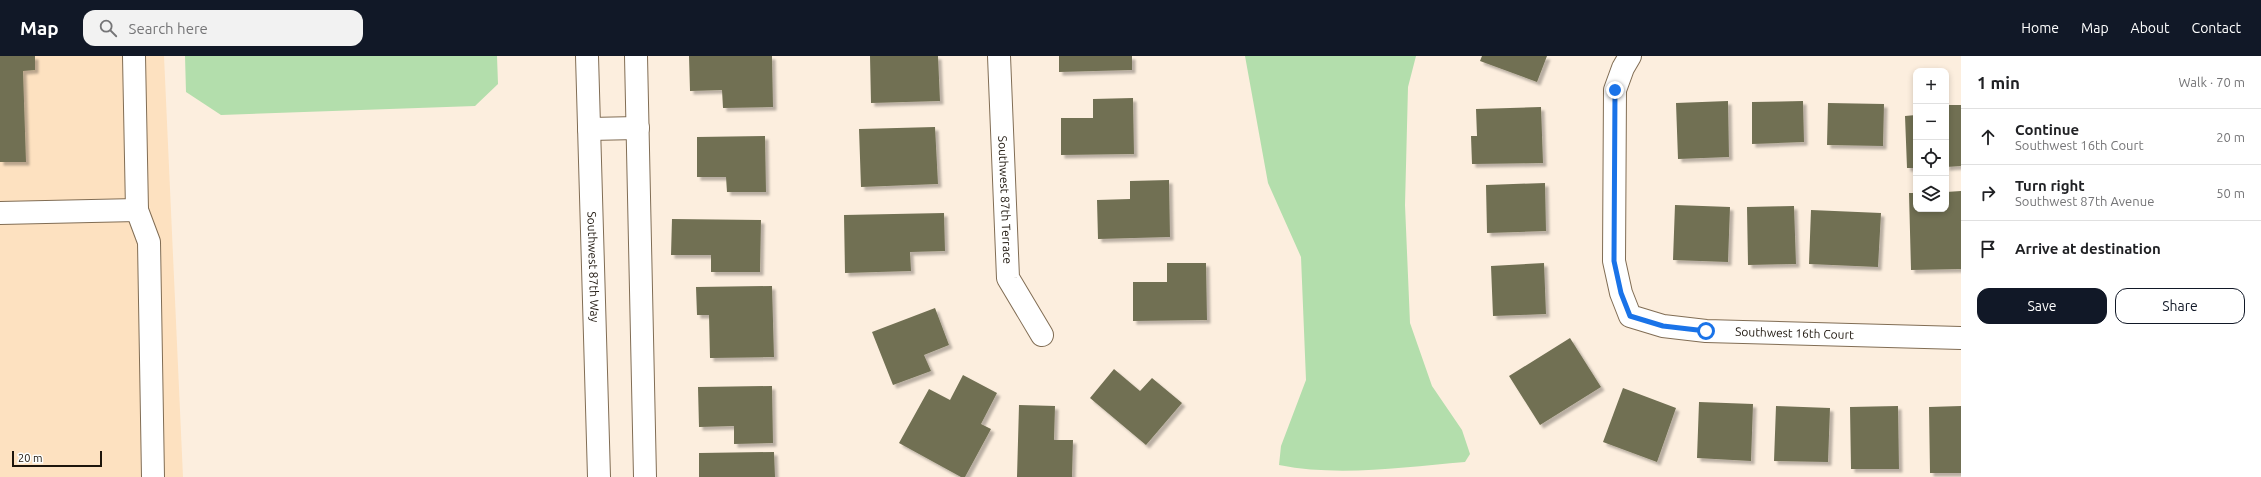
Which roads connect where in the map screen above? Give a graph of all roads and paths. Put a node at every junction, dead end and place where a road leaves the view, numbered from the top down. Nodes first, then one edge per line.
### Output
1 (134, 56) edge
2 (587, 56) edge
3 (636, 56) edge
4 (999, 56) edge
5 (1630, 56) edge
6 (638, 128) junction
7 (590, 129) junction
8 (137, 210) junction
9 (0, 213) edge
10 (1042, 335) dead end
11 (1961, 338) edge
12 (153, 477) edge
13 (599, 477) edge
14 (645, 477) edge

1 - 8 street
2 - 7 street, Southwest 87th Way
3 - 6 street
4 - 10 street, Southwest 87th Terrace
5 - 11 street, Southwest 16th Court
6 - 7 street
6 - 14 street
7 - 13 street, Southwest 87th Way
8 - 9 street
8 - 12 street

